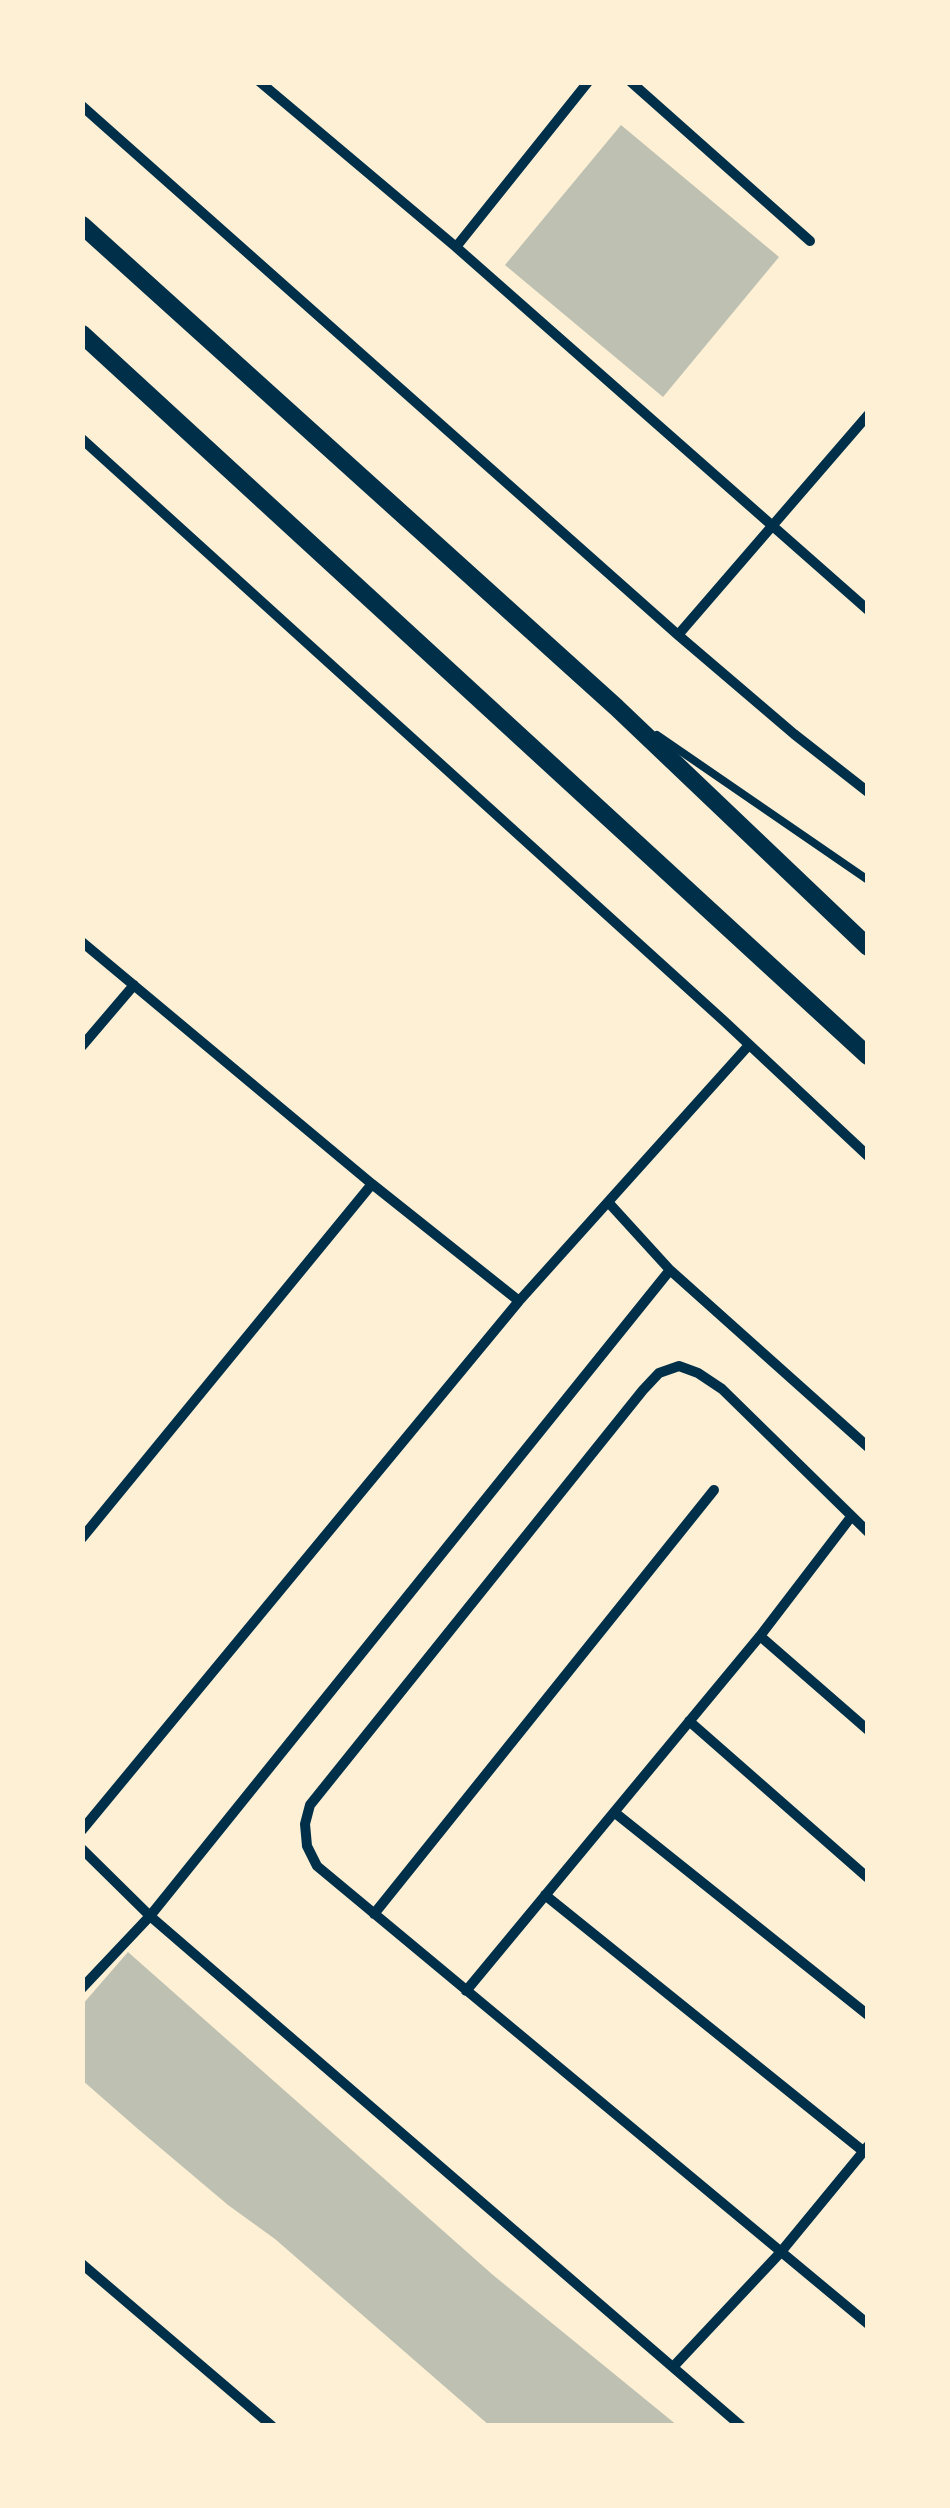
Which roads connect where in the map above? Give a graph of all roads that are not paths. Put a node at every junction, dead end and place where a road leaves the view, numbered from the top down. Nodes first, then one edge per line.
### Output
1 (260, 82) edge
2 (588, 82) edge
3 (631, 82) edge
4 (82, 106) edge
5 (82, 225) edge
6 (810, 241) dead end
7 (456, 247) junction
8 (82, 334) edge
9 (868, 415) edge
10 (82, 439) edge
11 (772, 524) junction
12 (868, 610) edge
13 (678, 635) junction
14 (616, 708) junction
15 (868, 792) edge
16 (868, 880) edge
17 (82, 942) edge
18 (868, 946) edge
19 (134, 984) junction
20 (749, 1045) junction
21 (82, 1046) edge
22 (868, 1056) edge
23 (868, 1156) edge
24 (372, 1184) junction
25 (608, 1202) junction
26 (670, 1270) junction
27 (520, 1300) junction
28 (868, 1447) edge
29 (714, 1490) dead end
30 (851, 1517) junction
31 (868, 1532) edge
32 (82, 1538) edge
33 (760, 1636) junction
34 (690, 1721) junction
35 (868, 1730) edge
36 (614, 1812) junction
37 (82, 1830) edge
38 (82, 1849) edge
39 (868, 1878) edge
40 (545, 1895) junction
41 (374, 1914) junction
42 (150, 1916) junction
43 (82, 1988) edge
44 (466, 1990) junction
45 (868, 2015) edge
46 (865, 2148) edge
47 (780, 2253) junction
48 (82, 2264) edge
49 (868, 2324) edge
50 (674, 2367) junction
51 (272, 2426) edge
52 (741, 2426) edge

1 - 7 street
2 - 7 street
3 - 6 street
4 - 13 street
5 - 14 street
7 - 11 street
8 - 22 street
9 - 11 street
10 - 20 street
11 - 12 street
11 - 13 street
13 - 15 street
14 - 16 lane
14 - 18 street
17 - 19 street
19 - 21 street
19 - 24 street
20 - 23 street
20 - 25 street
24 - 27 street
24 - 32 street
25 - 26 street
25 - 27 street
26 - 28 street
26 - 42 street
27 - 37 street
29 - 41 street
30 - 31 street
30 - 33 street
30 - 41 street
33 - 34 street
33 - 35 street
34 - 36 street
34 - 39 street
36 - 40 street
36 - 45 street
38 - 42 street
40 - 44 street
40 - 46 street
41 - 44 street
42 - 43 street
42 - 50 street
44 - 47 street
46 - 47 street
47 - 49 street
47 - 50 street
48 - 51 street
50 - 52 street

